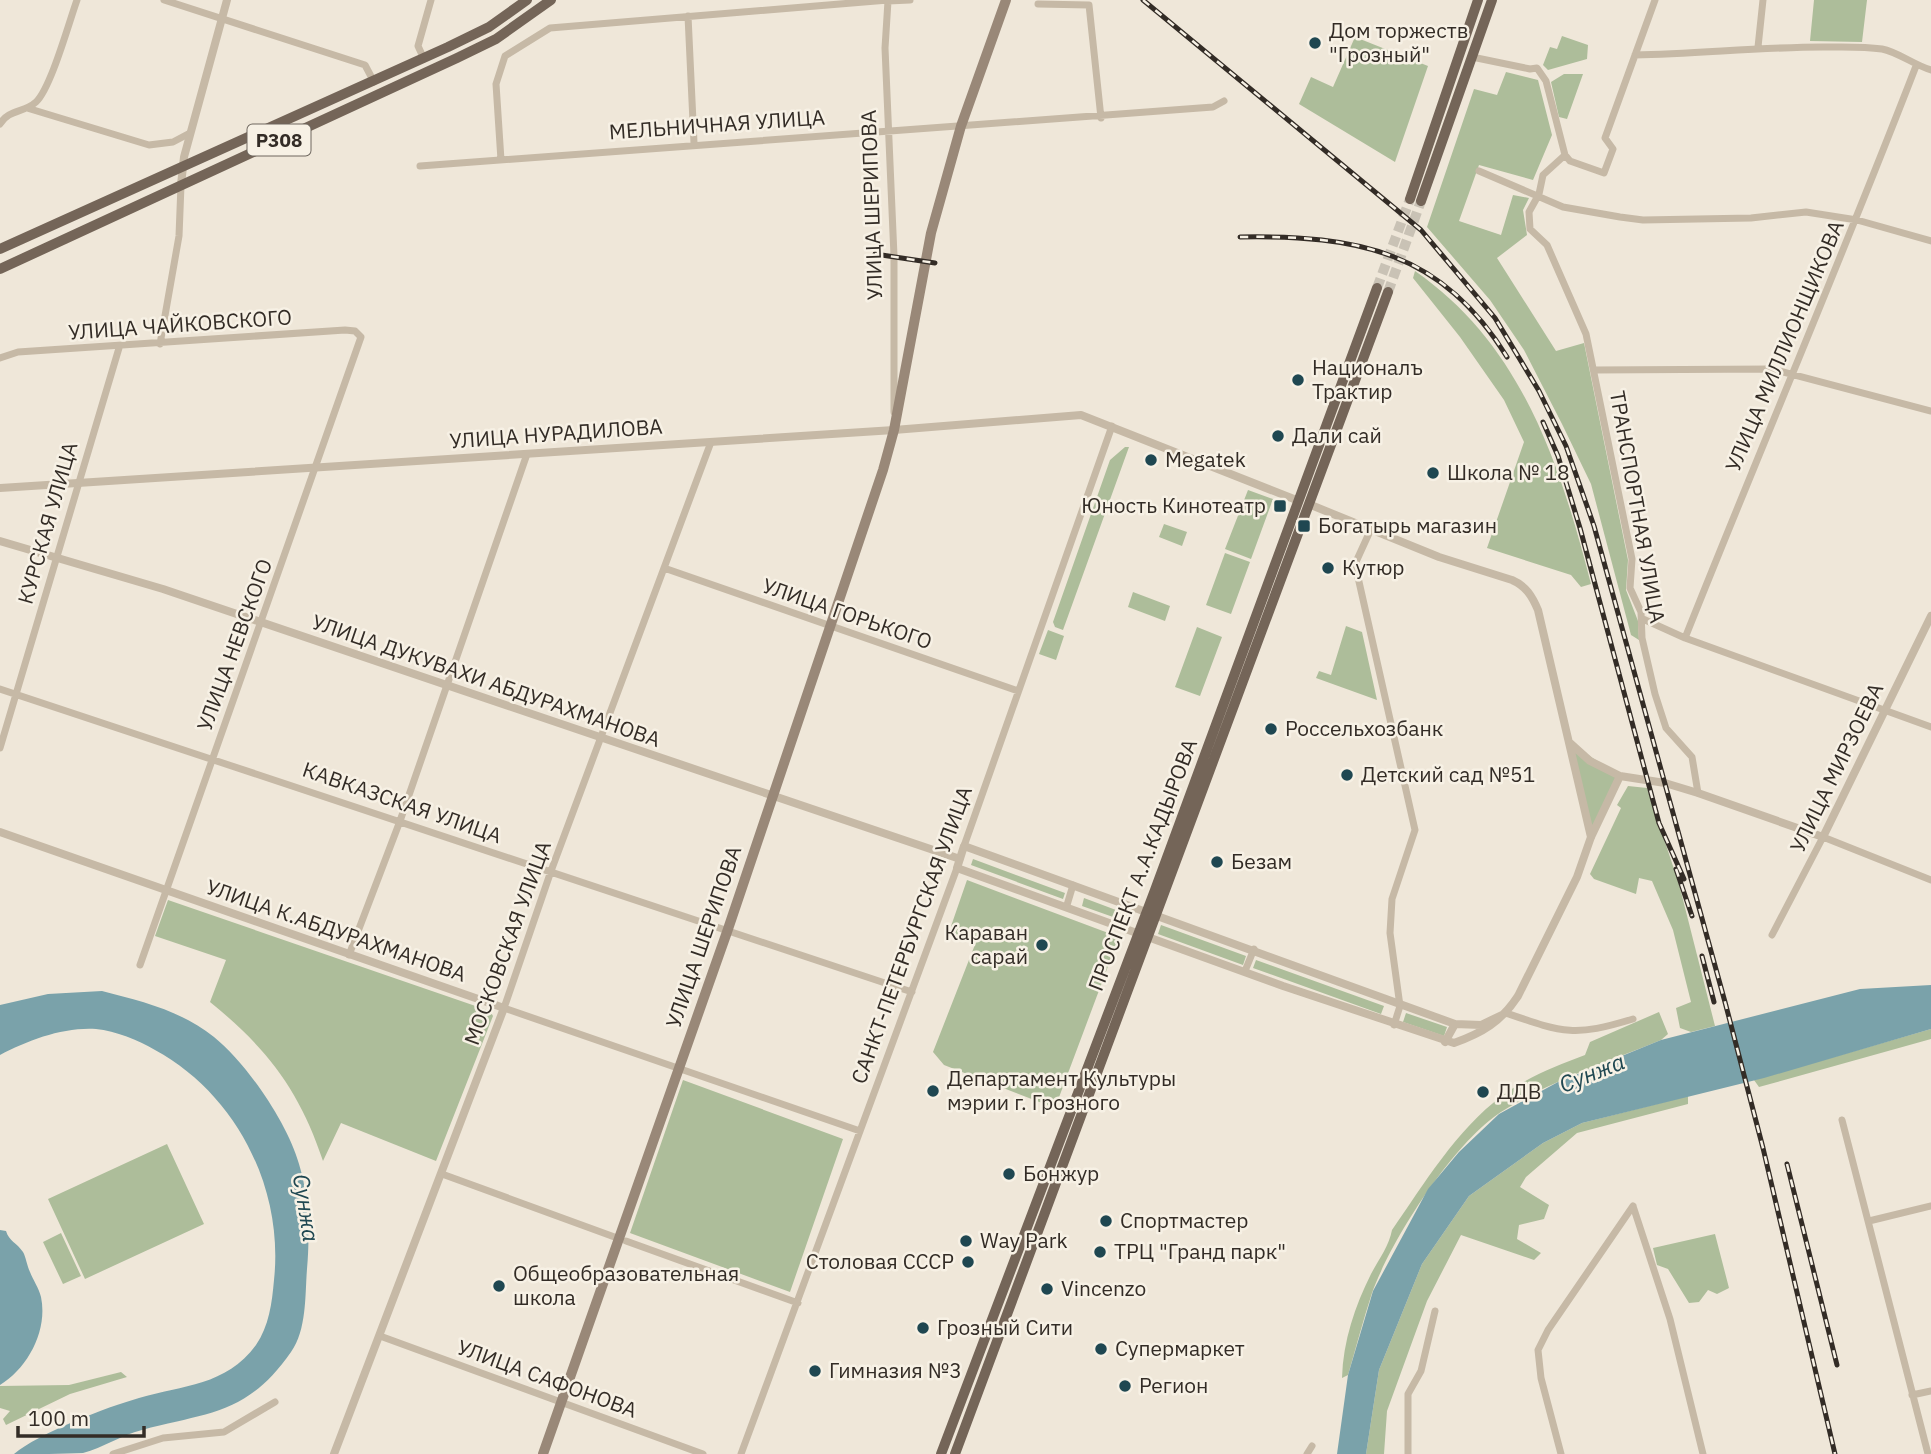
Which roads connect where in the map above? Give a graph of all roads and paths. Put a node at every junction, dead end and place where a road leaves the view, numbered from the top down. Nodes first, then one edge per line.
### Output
1 (78, 0) edge
2 (164, 0) edge
3 (227, 0) edge
4 (432, 0) edge
5 (527, 0) edge
6 (551, 0) edge
7 (888, 0) edge
8 (909, 0) edge
9 (1006, 0) edge
10 (1478, 0) edge
11 (1492, 0) edge
12 (1655, 0) edge
13 (1763, 0) edge
14 (1038, 4) dead end
15 (688, 16) junction
16 (220, 20) junction
17 (1758, 47) junction
18 (1634, 55) junction
19 (1472, 57) junction
20 (424, 59) junction
21 (1916, 66) junction
22 (1931, 69) edge
23 (374, 82) junction
24 (1224, 101) dead end
25 (27, 108) junction
26 (1101, 118) junction
27 (0, 124) edge
28 (961, 126) junction
29 (888, 130) junction
30 (190, 133) junction
31 (694, 143) junction
32 (1565, 155) junction
33 (501, 160) junction
34 (420, 166) dead end
35 (182, 168) junction
36 (1479, 171) dead end
37 (181, 185) junction
38 (1539, 194) junction
39 (1857, 220) junction
40 (1931, 241) edge
41 (0, 249) edge
42 (0, 269) edge
43 (1382, 290) tunnel mouth
44 (361, 337) joint
45 (160, 344) junction
46 (119, 348) junction
47 (0, 358) edge
48 (1594, 370) junction
49 (1791, 374) junction
50 (1931, 411) edge
51 (1112, 426) junction
52 (894, 430) junction
53 (711, 442) junction
54 (527, 454) junction
55 (315, 467) junction
56 (78, 484) junction
57 (0, 488) edge
58 (1305, 503) junction
59 (1371, 530) junction
60 (0, 541) edge
61 (58, 559) junction
62 (664, 568) junction
63 (1931, 617) edge
64 (1643, 619) junction
65 (262, 622) junction
66 (830, 627) junction
67 (1685, 638) junction
68 (447, 687) junction
69 (0, 689) edge
70 (1018, 691) junction
71 (15, 694) junction
72 (1884, 711) junction
73 (1931, 727) edge
74 (602, 739) junction
75 (1570, 743) junction
76 (0, 748) edge
77 (213, 758) junction
78 (1620, 776) junction
79 (1698, 793) junction
80 (772, 796) junction
81 (400, 821) junction
82 (0, 832) edge
83 (1591, 837) junction
84 (1823, 837) junction
85 (964, 846) junction
86 (958, 863) junction
87 (551, 871) junction
88 (1931, 880) edge
89 (1073, 885) junction
90 (166, 891) junction
91 (1066, 905) junction
92 (1152, 914) junction
93 (727, 932) junction
94 (1138, 932) junction
95 (1772, 935) dead end
96 (1150, 936) junction
97 (1254, 949) junction
98 (349, 955) junction
99 (140, 965) dead end
100 (1245, 971) junction
101 (912, 992) junction
102 (1400, 1006) junction
103 (504, 1008) junction
104 (1506, 1013) junction
105 (1633, 1018) dead end
106 (1455, 1024) junction
107 (1394, 1025) junction
108 (1445, 1042) junction
109 (679, 1070) junction
110 (1842, 1120) dead end
111 (860, 1131) junction
112 (442, 1174) junction
113 (1931, 1206) edge
114 (1869, 1221) junction
115 (623, 1240) junction
116 (798, 1303) junction
117 (1435, 1311) dead end
118 (380, 1336) junction
119 (1931, 1391) edge
120 (1912, 1395) junction
121 (275, 1402) dead end
122 (561, 1403) junction
123 (1312, 1447) dead end
124 (113, 1454) edge
125 (334, 1454) edge
126 (543, 1454) edge
127 (703, 1454) edge
128 (741, 1454) edge
129 (941, 1454) edge
130 (955, 1454) edge
131 (1307, 1454) edge
132 (1408, 1454) edge
133 (1561, 1454) edge
134 (1703, 1454) edge
135 (1928, 1454) edge

1 - 25 street
2 - 16 street
3 - 16 street
4 - 20 street
5 - 20 main road, p308
6 - 37 main road, P308
7 - 8 street
7 - 15 street
7 - 29 street, УЛИЦА ШЕРИПОВА
9 - 28 main road, УЛИЦА ШЕРИПОВА
10 - 19 main road
11 - 19 main road
12 - 18 street
13 - 17 street
14 - 26 street
15 - 31 street
15 - 33 street
16 - 23 street
16 - 30 street
17 - 18 street
17 - 21 street
18 - 32 street
19 - 32 street
20 - 23 main road, p308
21 - 22 street
21 - 39 street, УЛИЦА МИЛЛИОНЩИКОВА
23 - 35 main road, p308
24 - 26 street, МЕЛЬНИЧНАЯ УЛИЦА
25 - 27 street
25 - 30 street
26 - 28 street, МЕЛЬНИЧНАЯ УЛИЦА
28 - 29 street, МЕЛЬНИЧНАЯ УЛИЦА
28 - 52 main road, УЛИЦА ШЕРИПОВА
29 - 31 street, МЕЛЬНИЧНАЯ УЛИЦА
29 - 52 street, УЛИЦА ШЕРИПОВА
30 - 35 street
31 - 33 street, МЕЛЬНИЧНАЯ УЛИЦА
32 - 38 street
33 - 34 street, МЕЛЬНИЧНАЯ УЛИЦА
35 - 37 street
35 - 41 main road, p308
36 - 38 street
37 - 42 main road, P308
37 - 45 street
38 - 39 street
38 - 48 street, ТРАНСПОРТНАЯ УЛИЦА
39 - 40 street
39 - 49 street, УЛИЦА МИЛЛИОНЩИКОВА
43 - 58 main road, ПРОСПЕКТ А.А.КАДЫРОВА
44 - 45 street, УЛИЦА ЧАЙКОВСКОГО
44 - 55 street, УЛИЦА НЕВСКОГО
45 - 46 street, УЛИЦА ЧАЙКОВСКОГО
46 - 47 street, УЛИЦА ЧАЙКОВСКОГО
46 - 56 street, КУРСКАЯ УЛИЦА
48 - 49 street
48 - 64 street, ТРАНСПОРТНАЯ УЛИЦА
49 - 50 street
49 - 67 street, УЛИЦА МИЛЛИОНЩИКОВА
51 - 52 street, УЛИЦА НУРАДИЛОВА
51 - 58 street, УЛИЦА НУРАДИЛОВА
51 - 70 street, САНКТ-ПЕТЕРБУРГСКАЯ УЛИЦА
52 - 53 street, УЛИЦА НУРАДИЛОВА
52 - 66 main road, УЛИЦА ШЕРИПОВА
53 - 54 street, УЛИЦА НУРАДИЛОВА
53 - 62 street, МОСКОВСКАЯ УЛИЦА
54 - 55 street, УЛИЦА НУРАДИЛОВА
54 - 68 street
55 - 56 street, УЛИЦА НУРАДИЛОВА
55 - 65 street, УЛИЦА НЕВСКОГО
56 - 57 street, УЛИЦА НУРАДИЛОВА
56 - 61 street, КУРСКАЯ УЛИЦА
58 - 59 street, УЛИЦА НУРАДИЛОВА
58 - 92 main road, ПРОСПЕКТ А.А.КАДЫРОВА
59 - 75 street, УЛИЦА НУРАДИЛОВА
59 - 102 street
60 - 61 street, УЛИЦА ДУКУВАХИ АБДУРАХМАНОВА
61 - 65 street, УЛИЦА ДУКУВАХИ АБДУРАХМАНОВА
61 - 71 street, КУРСКАЯ УЛИЦА
62 - 66 street, УЛИЦА ГОРЬКОГО
62 - 74 street, МОСКОВСКАЯ УЛИЦА
63 - 72 street, УЛИЦА МИРЗОЕВА
64 - 67 street
64 - 79 street, ТРАНСПОРТНАЯ УЛИЦА
65 - 68 street, УЛИЦА ДУКУВАХИ АБДУРАХМАНОВА
65 - 77 street, УЛИЦА НЕВСКОГО
66 - 70 street, УЛИЦА ГОРЬКОГО
66 - 80 main road, УЛИЦА ШЕРИПОВА
67 - 72 street
68 - 74 street, УЛИЦА ДУКУВАХИ АБДУРАХМАНОВА
68 - 81 street
69 - 71 street, КАВКАЗСКАЯ УЛИЦА
70 - 85 street, САНКТ-ПЕТЕРБУРГСКАЯ УЛИЦА
71 - 76 street, КУРСКАЯ УЛИЦА
71 - 77 street, КАВКАЗСКАЯ УЛИЦА
72 - 73 street
72 - 84 street, УЛИЦА МИРЗОЕВА
74 - 80 street, УЛИЦА ДУКУВАХИ АБДУРАХМАНОВА
74 - 87 street, МОСКОВСКАЯ УЛИЦА
75 - 78 street
75 - 83 street, УЛИЦА НУРАДИЛОВА
77 - 81 street, КАВКАЗСКАЯ УЛИЦА
77 - 90 street, УЛИЦА НЕВСКОГО
78 - 79 street
78 - 83 street
79 - 84 street
80 - 86 street, УЛИЦА ДУКУВАХИ АБДУРАХМАНОВА
80 - 93 main road, УЛИЦА ШЕРИПОВА
81 - 87 street, КАВКАЗСКАЯ УЛИЦА
81 - 98 street
82 - 90 street, УЛИЦА К.АБДУРАХМАНОВА
83 - 104 street
84 - 88 street
84 - 95 street, УЛИЦА МИРЗОЕВА
85 - 86 street, САНКТ-ПЕТЕРБУРГСКАЯ УЛИЦА
85 - 89 street
86 - 91 street, УЛИЦА ДУКУВАХИ АБДУРАХМАНОВА
86 - 101 street, САНКТ-ПЕТЕРБУРГСКАЯ УЛИЦА
87 - 93 street, КАВКАЗСКАЯ УЛИЦА
87 - 103 street, МОСКОВСКАЯ УЛИЦА
89 - 91 street
89 - 92 street
90 - 98 street, УЛИЦА К.АБДУРАХМАНОВА
90 - 99 street, УЛИЦА НЕВСКОГО
91 - 94 street, УЛИЦА ДУКУВАХИ АБДУРАХМАНОВА
92 - 94 main road, ПРОСПЕКТ А.А.КАДЫРОВА
92 - 96 main road, ПРОСПЕКТ А.А.КАДЫРОВА
92 - 97 street
93 - 101 street, КАВКАЗСКАЯ УЛИЦА
93 - 109 main road, УЛИЦА ШЕРИПОВА
94 - 96 street, УЛИЦА ДУКУВАХИ АБДУРАХМАНОВА
94 - 129 main road, ПРОСПЕКТ А.А.КАДЫРОВА
96 - 100 street, УЛИЦА ДУКУВАХИ АБДУРАХМАНОВА
96 - 130 main road, ПРОСПЕКТ А.А.КАДЫРОВА
97 - 100 street
97 - 102 street
98 - 103 street, УЛИЦА К.АБДУРАХМАНОВА
100 - 107 street, УЛИЦА ДУКУВАХИ АБДУРАХМАНОВА
101 - 111 street, САНКТ-ПЕТЕРБУРГСКАЯ УЛИЦА
102 - 106 street
102 - 107 street
103 - 109 street, УЛИЦА К.АБДУРАХМАНОВА
103 - 112 street, МОСКОВСКАЯ УЛИЦА
104 - 105 street
104 - 106 street
104 - 108 street
106 - 108 street
107 - 108 street, УЛИЦА ДУКУВАХИ АБДУРАХМАНОВА
109 - 111 street, УЛИЦА К.АБДУРАХМАНОВА
109 - 115 main road, УЛИЦА ШЕРИПОВА
110 - 114 street
111 - 116 street, САНКТ-ПЕТЕРБУРГСКАЯ УЛИЦА
112 - 115 street
112 - 118 street, МОСКОВСКАЯ УЛИЦА
113 - 114 street
114 - 120 street
115 - 116 street
115 - 122 main road, УЛИЦА ШЕРИПОВА
116 - 128 street, САНКТ-ПЕТЕРБУРГСКАЯ УЛИЦА
117 - 132 street
118 - 122 street, УЛИЦА САФОНОВА
118 - 125 street, МОСКОВСКАЯ УЛИЦА
119 - 120 street
120 - 135 street
121 - 124 street
122 - 126 main road, УЛИЦА ШЕРИПОВА
122 - 127 street, УЛИЦА САФОНОВА
123 - 131 street
133 - 134 street

